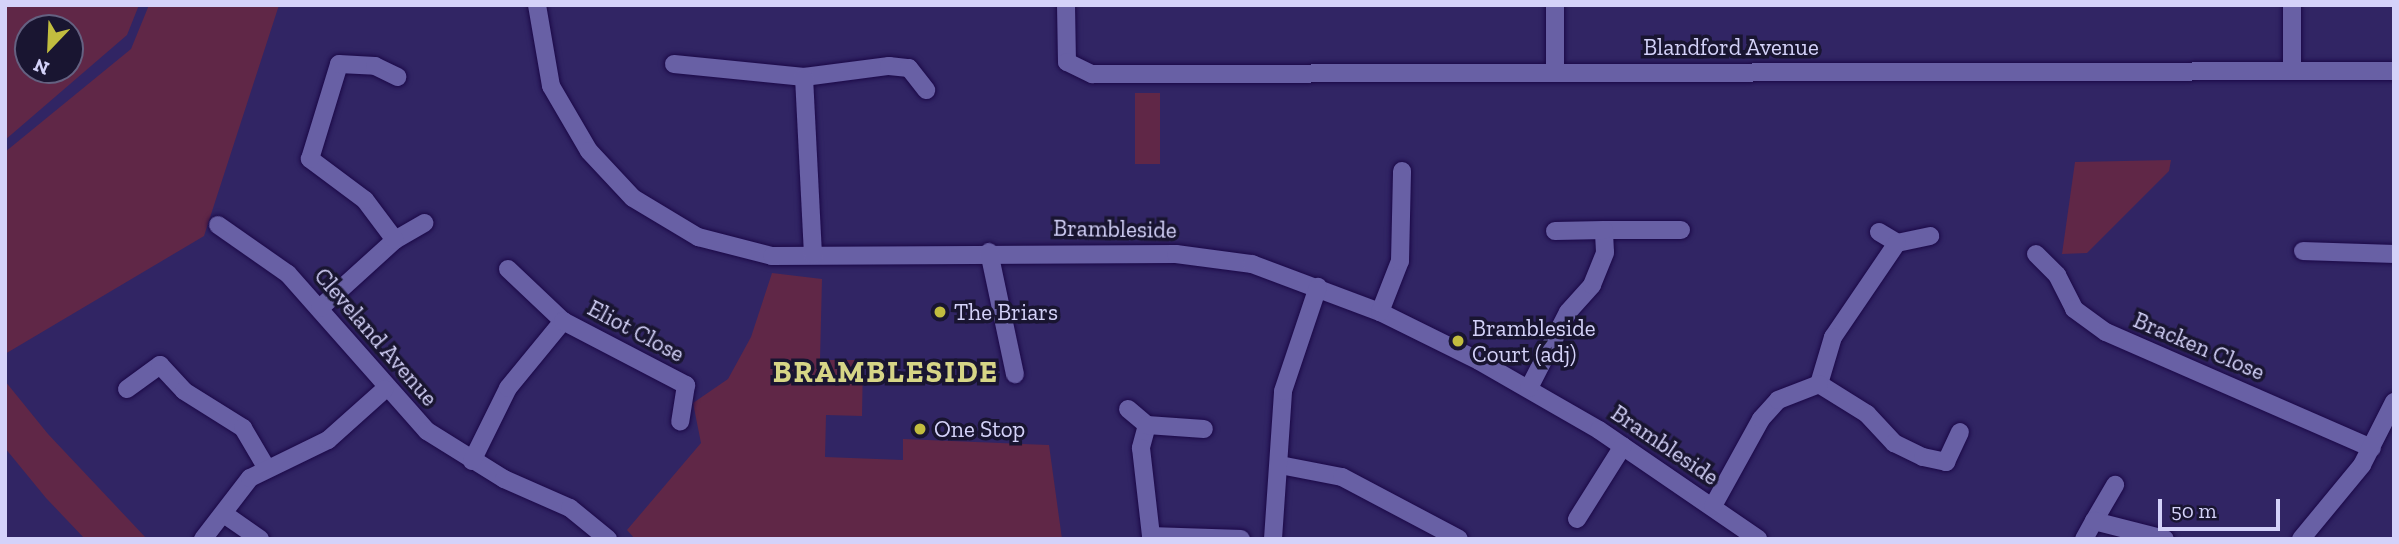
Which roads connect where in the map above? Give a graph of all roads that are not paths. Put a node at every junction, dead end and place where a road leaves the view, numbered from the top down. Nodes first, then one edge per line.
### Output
1 (537, 5) edge
2 (1066, 5) edge
3 (1555, 5) edge
4 (2292, 5) edge
5 (674, 64) dead end
6 (2292, 71) junction
7 (2394, 71) edge
8 (1555, 72) junction
9 (398, 77) dead end
10 (804, 77) junction
11 (926, 90) dead end
12 (1402, 171) dead end
13 (424, 223) dead end
14 (218, 225) dead end
15 (1604, 230) junction
16 (1681, 230) dead end
17 (1555, 231) dead end
18 (1879, 232) dead end
19 (1930, 236) dead end
20 (395, 240) junction
21 (1897, 243) junction
22 (2303, 251) dead end
23 (989, 252) junction
24 (2036, 254) dead end
25 (2394, 254) edge
26 (813, 255) junction
27 (508, 269) dead end
28 (1318, 287) junction
29 (320, 308) junction
30 (1380, 312) junction
31 (564, 321) junction
32 (1015, 374) dead end
33 (1819, 384) junction
34 (1529, 388) junction
35 (127, 389) dead end
36 (385, 389) junction
37 (2394, 402) edge
38 (1128, 409) dead end
39 (680, 422) dead end
40 (1147, 425) junction
41 (1204, 429) dead end
42 (1961, 432) dead end
43 (1623, 446) junction
44 (2372, 448) junction
45 (472, 461) junction
46 (1280, 465) junction
47 (266, 467) junction
48 (2115, 485) dead end
49 (1713, 506) junction
50 (224, 514) junction
51 (1577, 519) dead end
52 (2094, 522) junction
53 (1145, 537) edge
54 (203, 539) edge
55 (260, 539) edge
56 (608, 539) edge
57 (1241, 539) edge
58 (1273, 539) edge
59 (1459, 539) edge
60 (1758, 539) edge
61 (2084, 539) edge
62 (2165, 539) edge
63 (2301, 539) edge

1 - 26 street, Brambleside
2 - 8 street, Blandford Avenue
3 - 8 street
4 - 6 street
5 - 10 street
6 - 7 street, Blandford Avenue
6 - 8 street, Blandford Avenue
9 - 20 street
10 - 11 street
10 - 26 street
12 - 30 street
13 - 20 street
14 - 29 street, Cleveland Avenue
15 - 16 street
15 - 17 street
15 - 34 street
18 - 21 street
19 - 21 street
20 - 29 street
21 - 33 street
22 - 25 street
23 - 26 street, Brambleside
23 - 28 street, Brambleside
23 - 32 street
24 - 44 street, Bracken Close
27 - 31 street, Eliot Close
28 - 30 street, Brambleside
28 - 46 street
29 - 36 street, Cleveland Avenue
30 - 34 street, Brambleside
31 - 39 street, Eliot Close
31 - 45 street, Eliot Close
33 - 42 street
33 - 49 street
34 - 43 street, Brambleside
35 - 47 street
36 - 45 street, Cleveland Avenue
36 - 47 street
37 - 44 street
38 - 40 street
40 - 41 street
40 - 53 street
43 - 49 street, Brambleside
43 - 51 street
44 - 63 street
45 - 56 street, Cleveland Avenue
46 - 58 street
46 - 59 street
47 - 50 street
48 - 52 street
49 - 60 street, Brambleside
50 - 54 street
50 - 55 street
52 - 61 street
52 - 62 street
53 - 57 street

